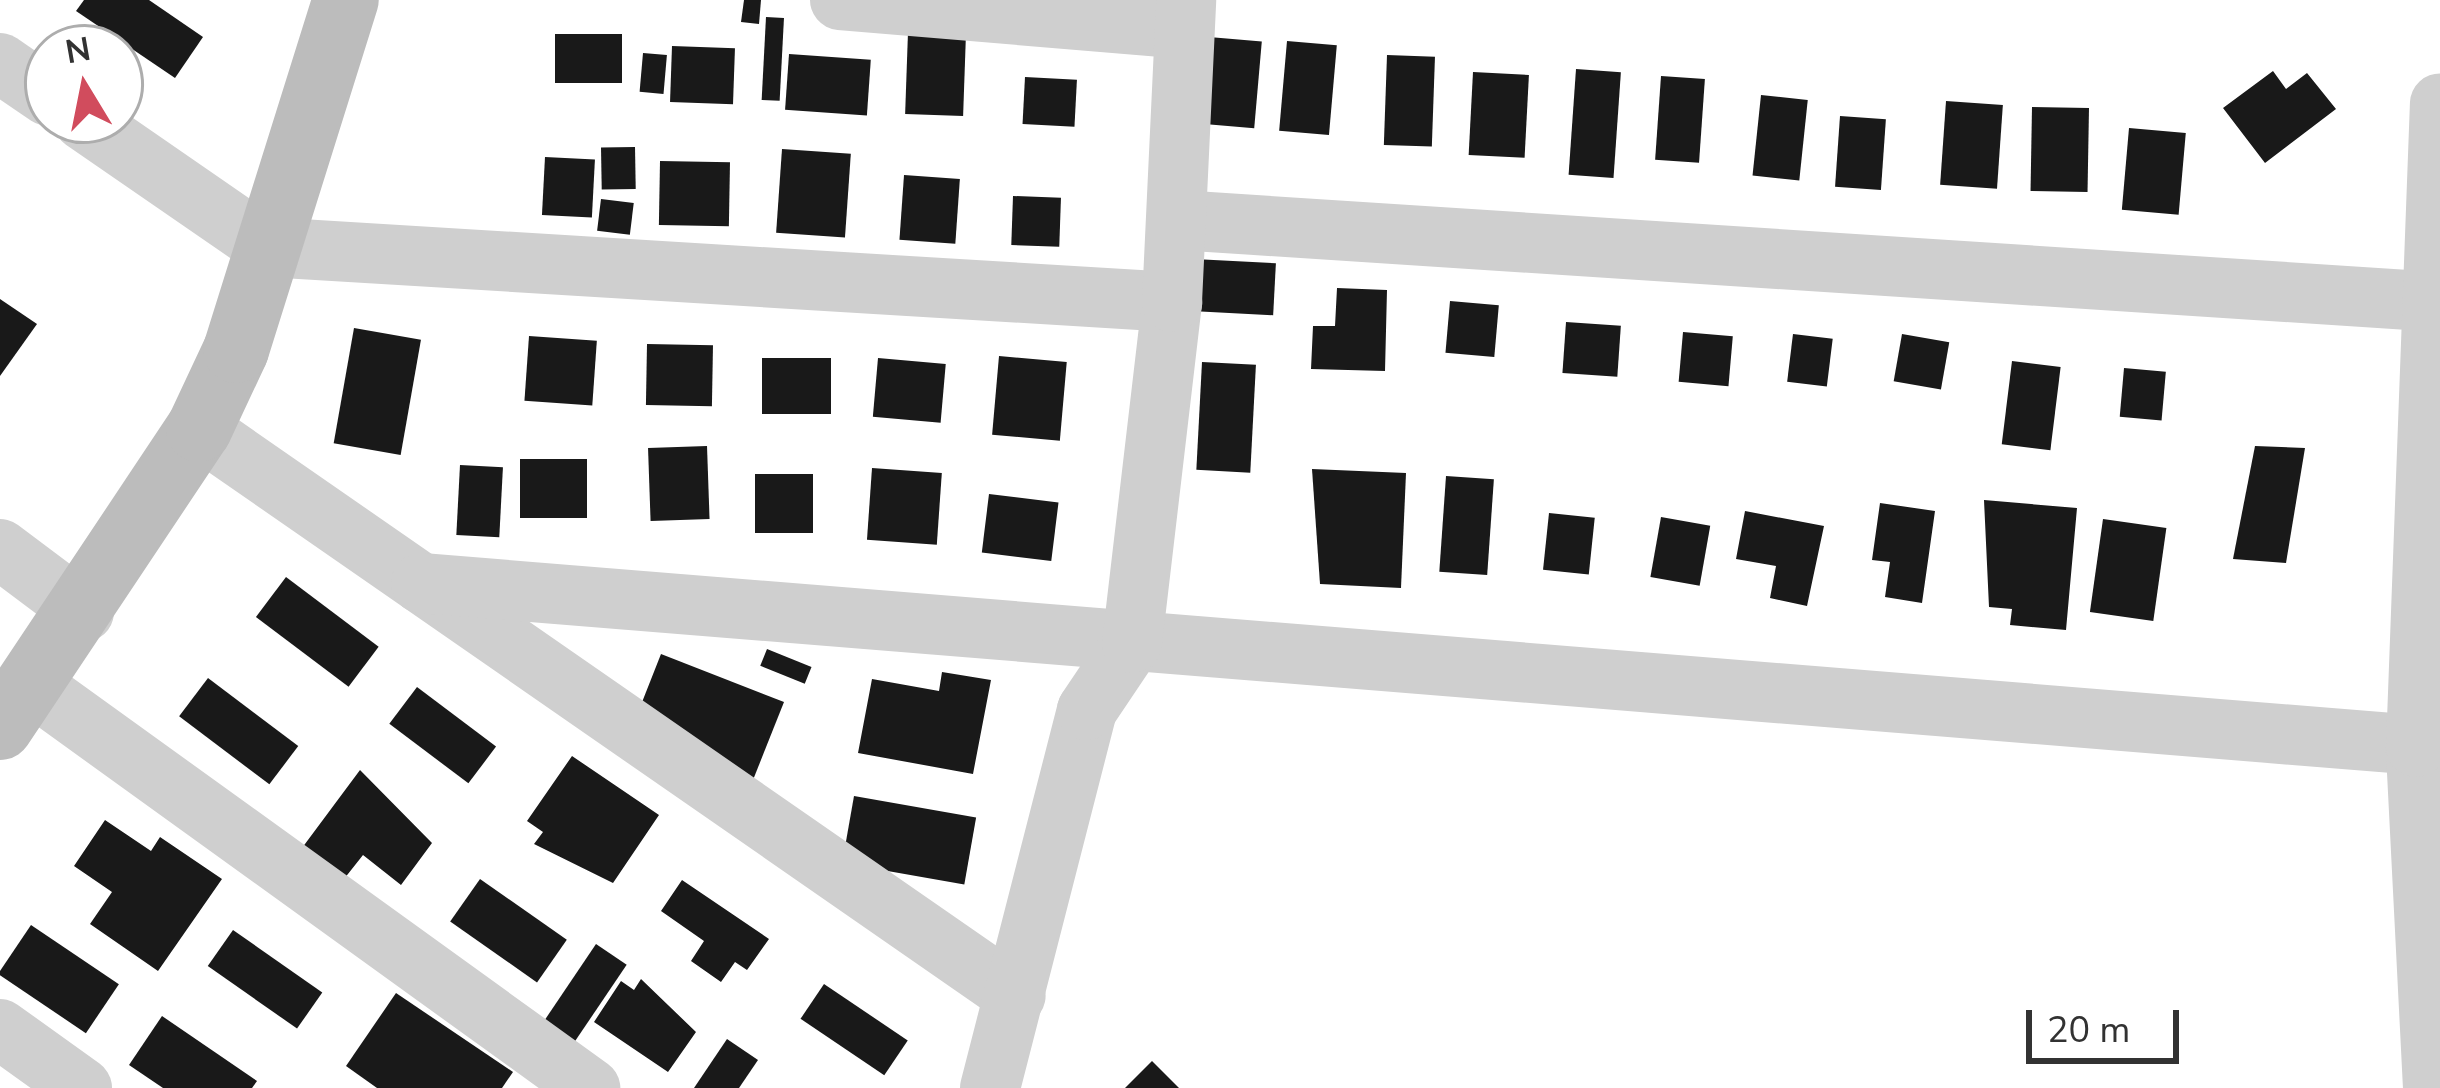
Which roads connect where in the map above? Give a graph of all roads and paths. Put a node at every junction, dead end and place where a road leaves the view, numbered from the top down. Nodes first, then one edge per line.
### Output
1 (346, 0) edge
2 (841, 0) edge
3 (1185, 15) edge
4 (2440, 103) edge
5 (118, 144) edge
6 (1178, 220) junction
7 (267, 247) junction
8 (1172, 302) junction
9 (2433, 302) edge
10 (199, 429) junction
11 (0, 549) edge
12 (422, 583) junction
13 (84, 612) junction
14 (1132, 644) junction
15 (15, 706) edge
16 (2428, 747) edge
17 (1016, 996) junction
18 (0, 1029) edge
19 (82, 1088) edge
20 (590, 1088) edge
21 (990, 1088) edge
22 (2433, 1088) edge

1 - 7 street
2 - 3 street
3 - 6 street
4 - 9 street
5 - 7 street
6 - 8 street
6 - 9 street
7 - 8 street
7 - 10 street
8 - 14 street
9 - 16 street
10 - 12 street
10 - 13 street
11 - 13 street
12 - 14 street
12 - 17 street
13 - 15 street
14 - 16 street
14 - 17 street
15 - 20 street
16 - 22 street
17 - 21 street
18 - 19 street

